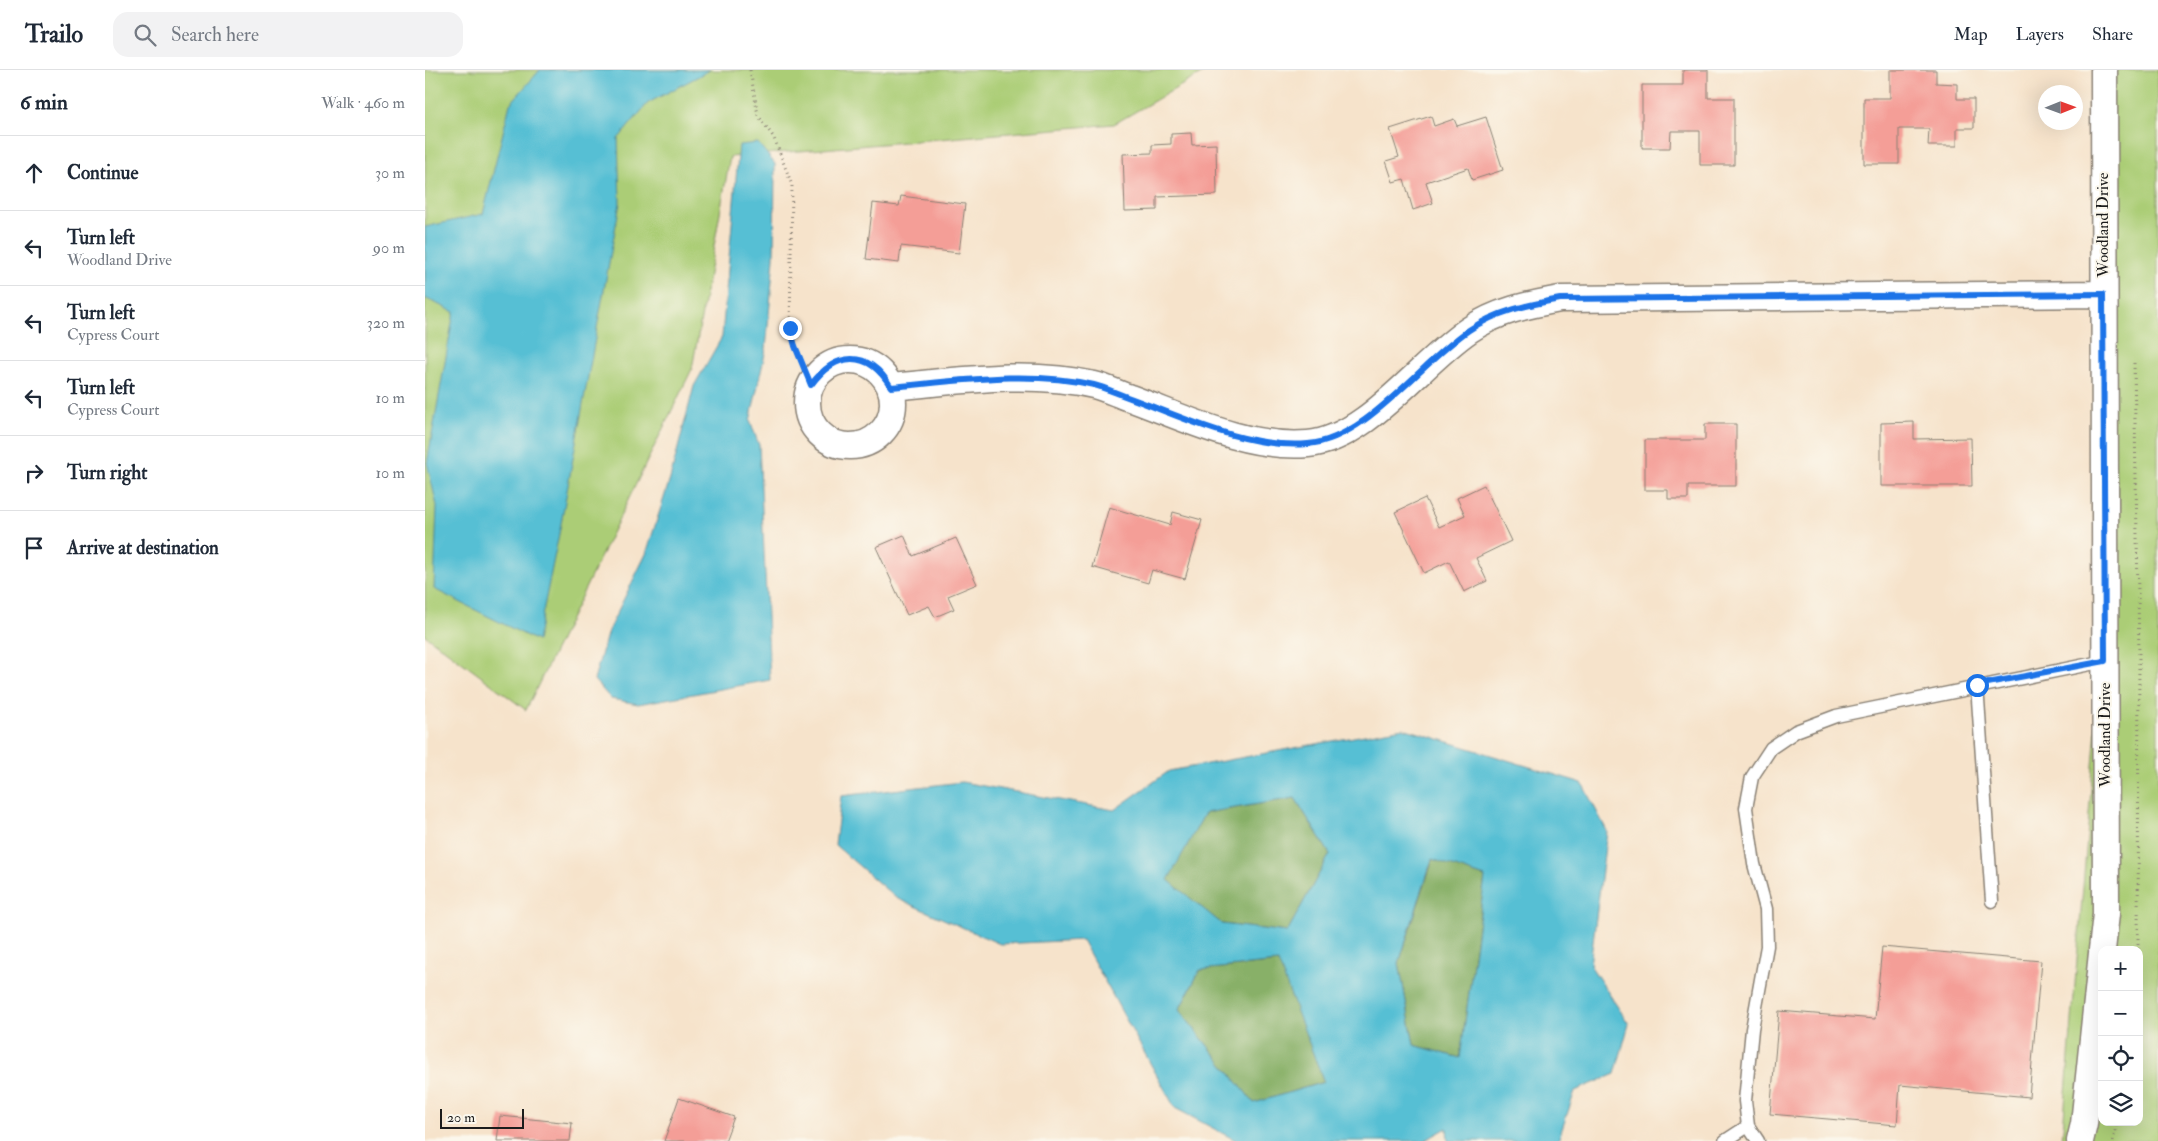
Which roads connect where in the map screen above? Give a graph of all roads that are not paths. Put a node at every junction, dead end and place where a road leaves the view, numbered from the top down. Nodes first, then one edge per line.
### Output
1 (2104, 70) edge
2 (2103, 294) junction
3 (891, 387) junction
4 (2105, 661) junction
5 (1977, 685) junction
6 (1993, 901) dead end
7 (2102, 946) edge
8 (2098, 991) edge
9 (1748, 1126) junction
10 (1725, 1141) edge
11 (1758, 1141) edge
12 (2080, 1141) edge

1 - 2 street, Woodland Drive
2 - 3 street
2 - 4 street, Woodland Drive
3 - 3 street
4 - 5 lane
4 - 7 street, Woodland Drive
5 - 6 lane
5 - 9 lane
8 - 12 street
9 - 10 lane
9 - 11 lane

